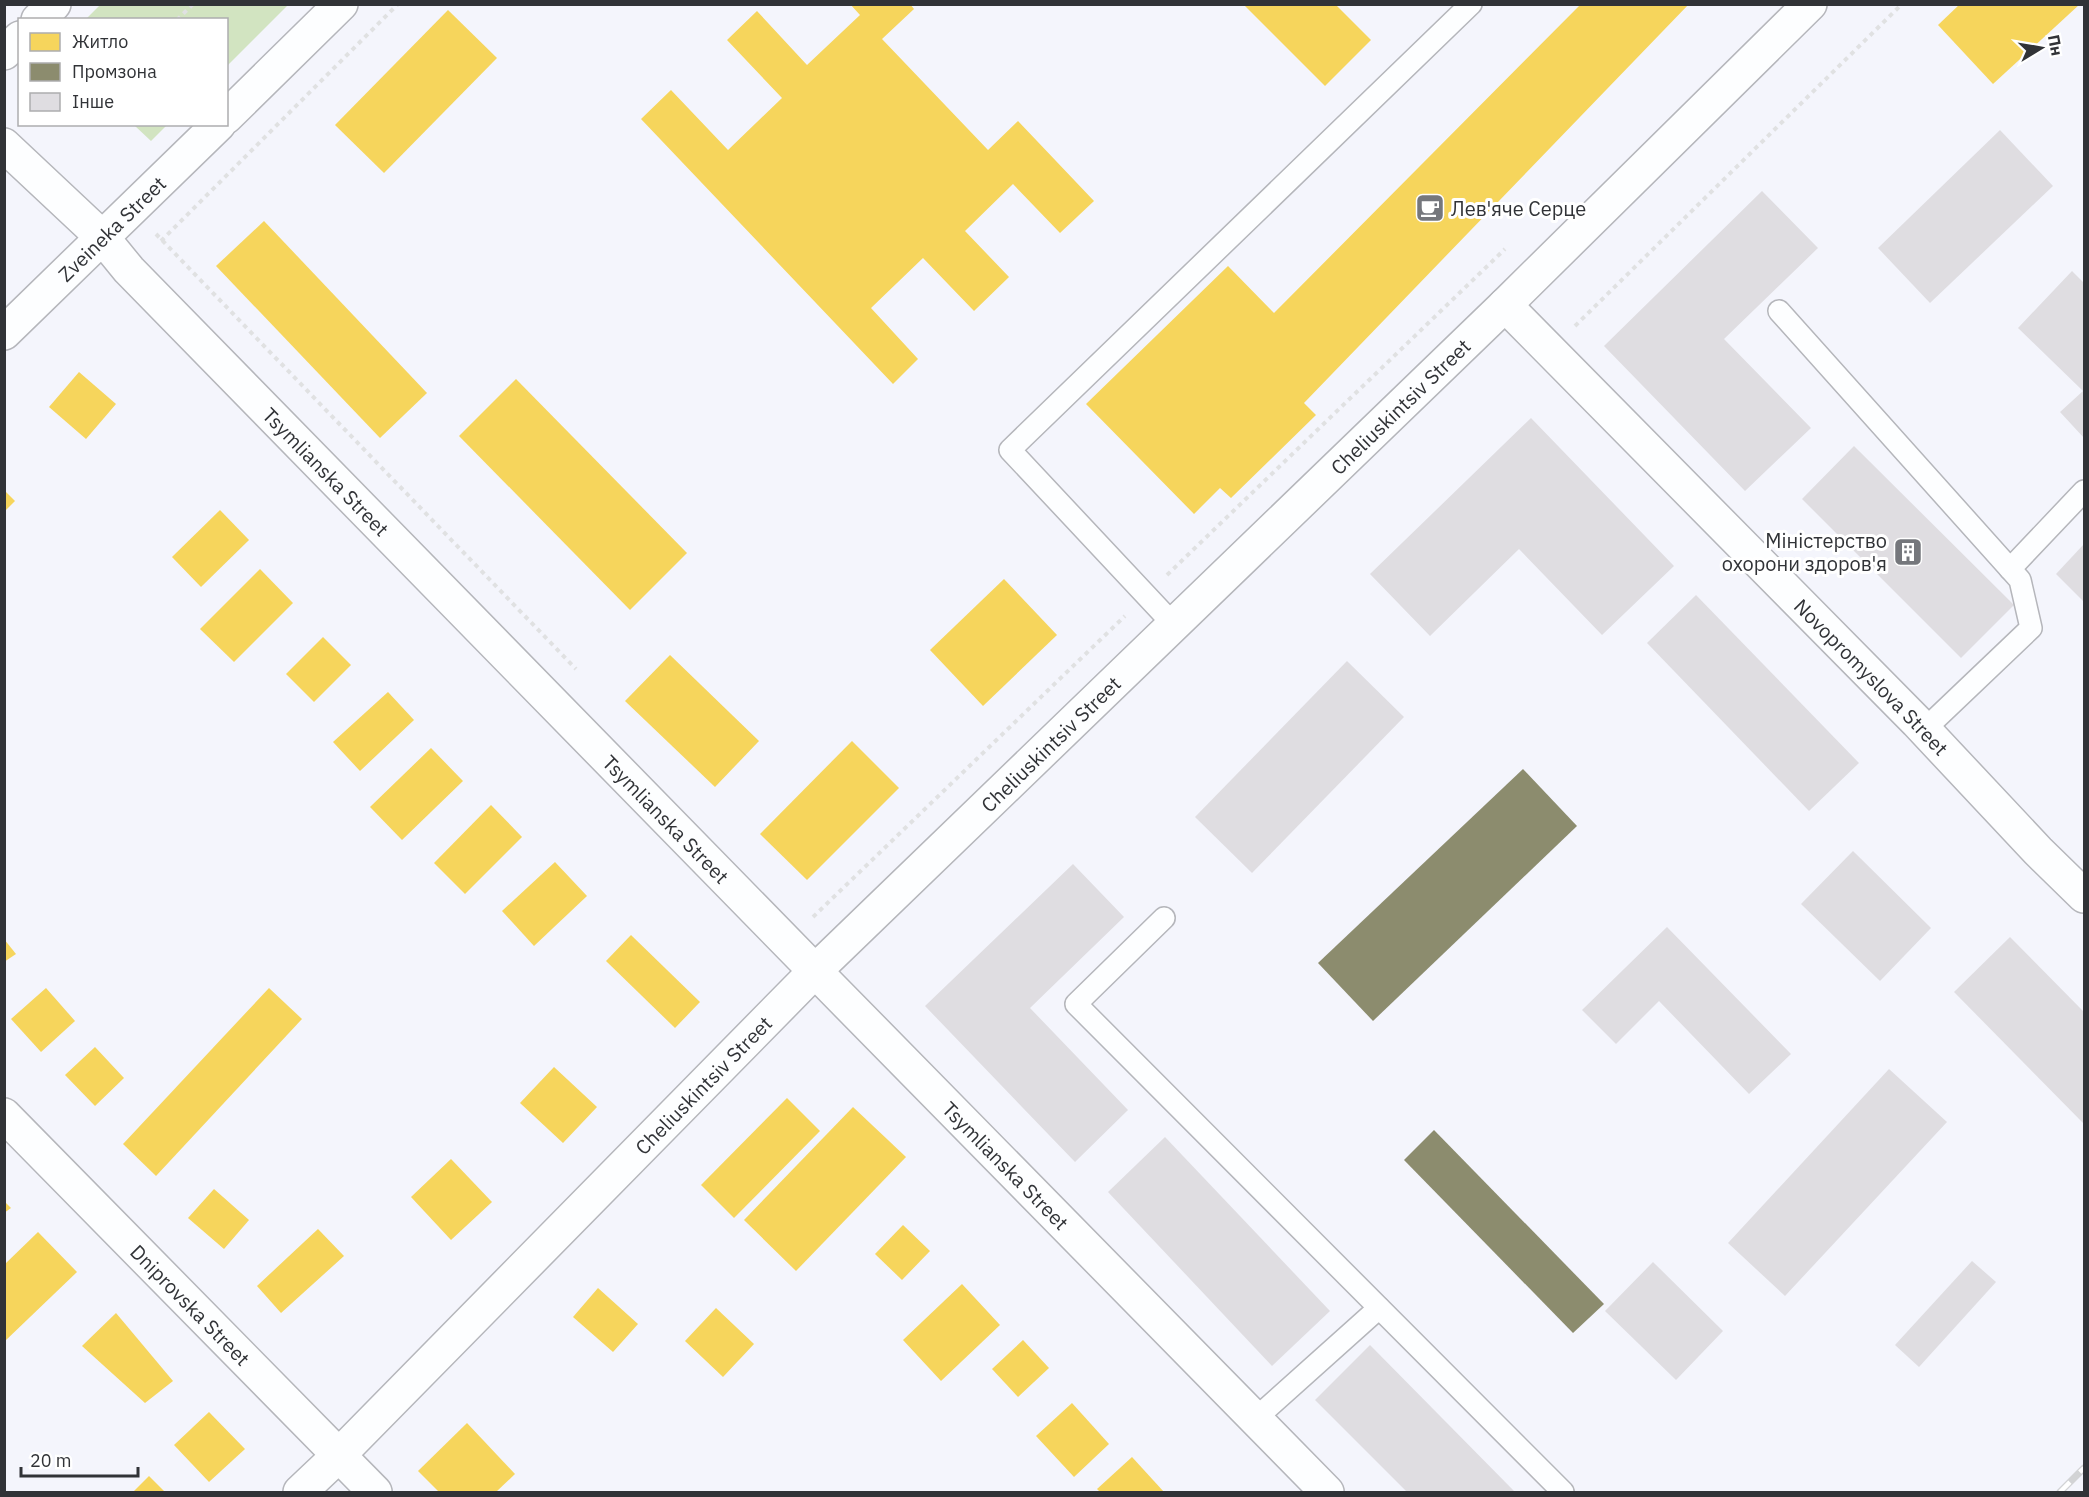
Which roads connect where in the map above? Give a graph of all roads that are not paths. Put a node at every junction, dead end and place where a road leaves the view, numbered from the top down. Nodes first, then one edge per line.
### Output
1 (54, 4) edge
2 (341, 4) edge
3 (1471, 4) edge
4 (1810, 4) edge
5 (40, 18) edge
6 (18, 40) edge
7 (4, 53) edge
8 (228, 115) edge
9 (217, 126) edge
10 (4, 144) edge
11 (102, 237) junction
12 (1505, 305) junction
13 (1779, 311) dead end
14 (4, 333) edge
15 (2085, 491) edge
16 (2010, 569) junction
17 (1174, 625) junction
18 (1925, 729) junction
19 (2085, 896) edge
20 (1164, 918) dead end
21 (815, 971) junction
22 (4, 1115) edge
23 (1379, 1308) junction
24 (1255, 1419) junction
25 (338, 1456) junction
26 (300, 1492) edge
27 (375, 1492) edge
28 (1327, 1492) edge
29 (1563, 1492) edge

1 - 5 street
2 - 8 street
3 - 17 lane
4 - 12 street, Cheliuskintsiv Street
6 - 7 street
9 - 11 street, Zveineka Street
10 - 11 street, Tsymlianska Street
11 - 14 street, Zveineka Street
11 - 21 street, Tsymlianska Street
12 - 17 street, Cheliuskintsiv Street
12 - 18 street, Novopromyslova Street
13 - 16 lane
15 - 16 lane
16 - 18 lane
17 - 21 street, Cheliuskintsiv Street
18 - 19 street, Novopromyslova Street
20 - 23 lane
21 - 24 street, Tsymlianska Street
21 - 25 street, Cheliuskintsiv Street
22 - 25 street, Dniprovska Street
23 - 24 lane
23 - 29 lane
24 - 28 street, Tsymlianska Street
25 - 26 street, Cheliuskintsiv Street
25 - 27 street, Dniprovska Street

